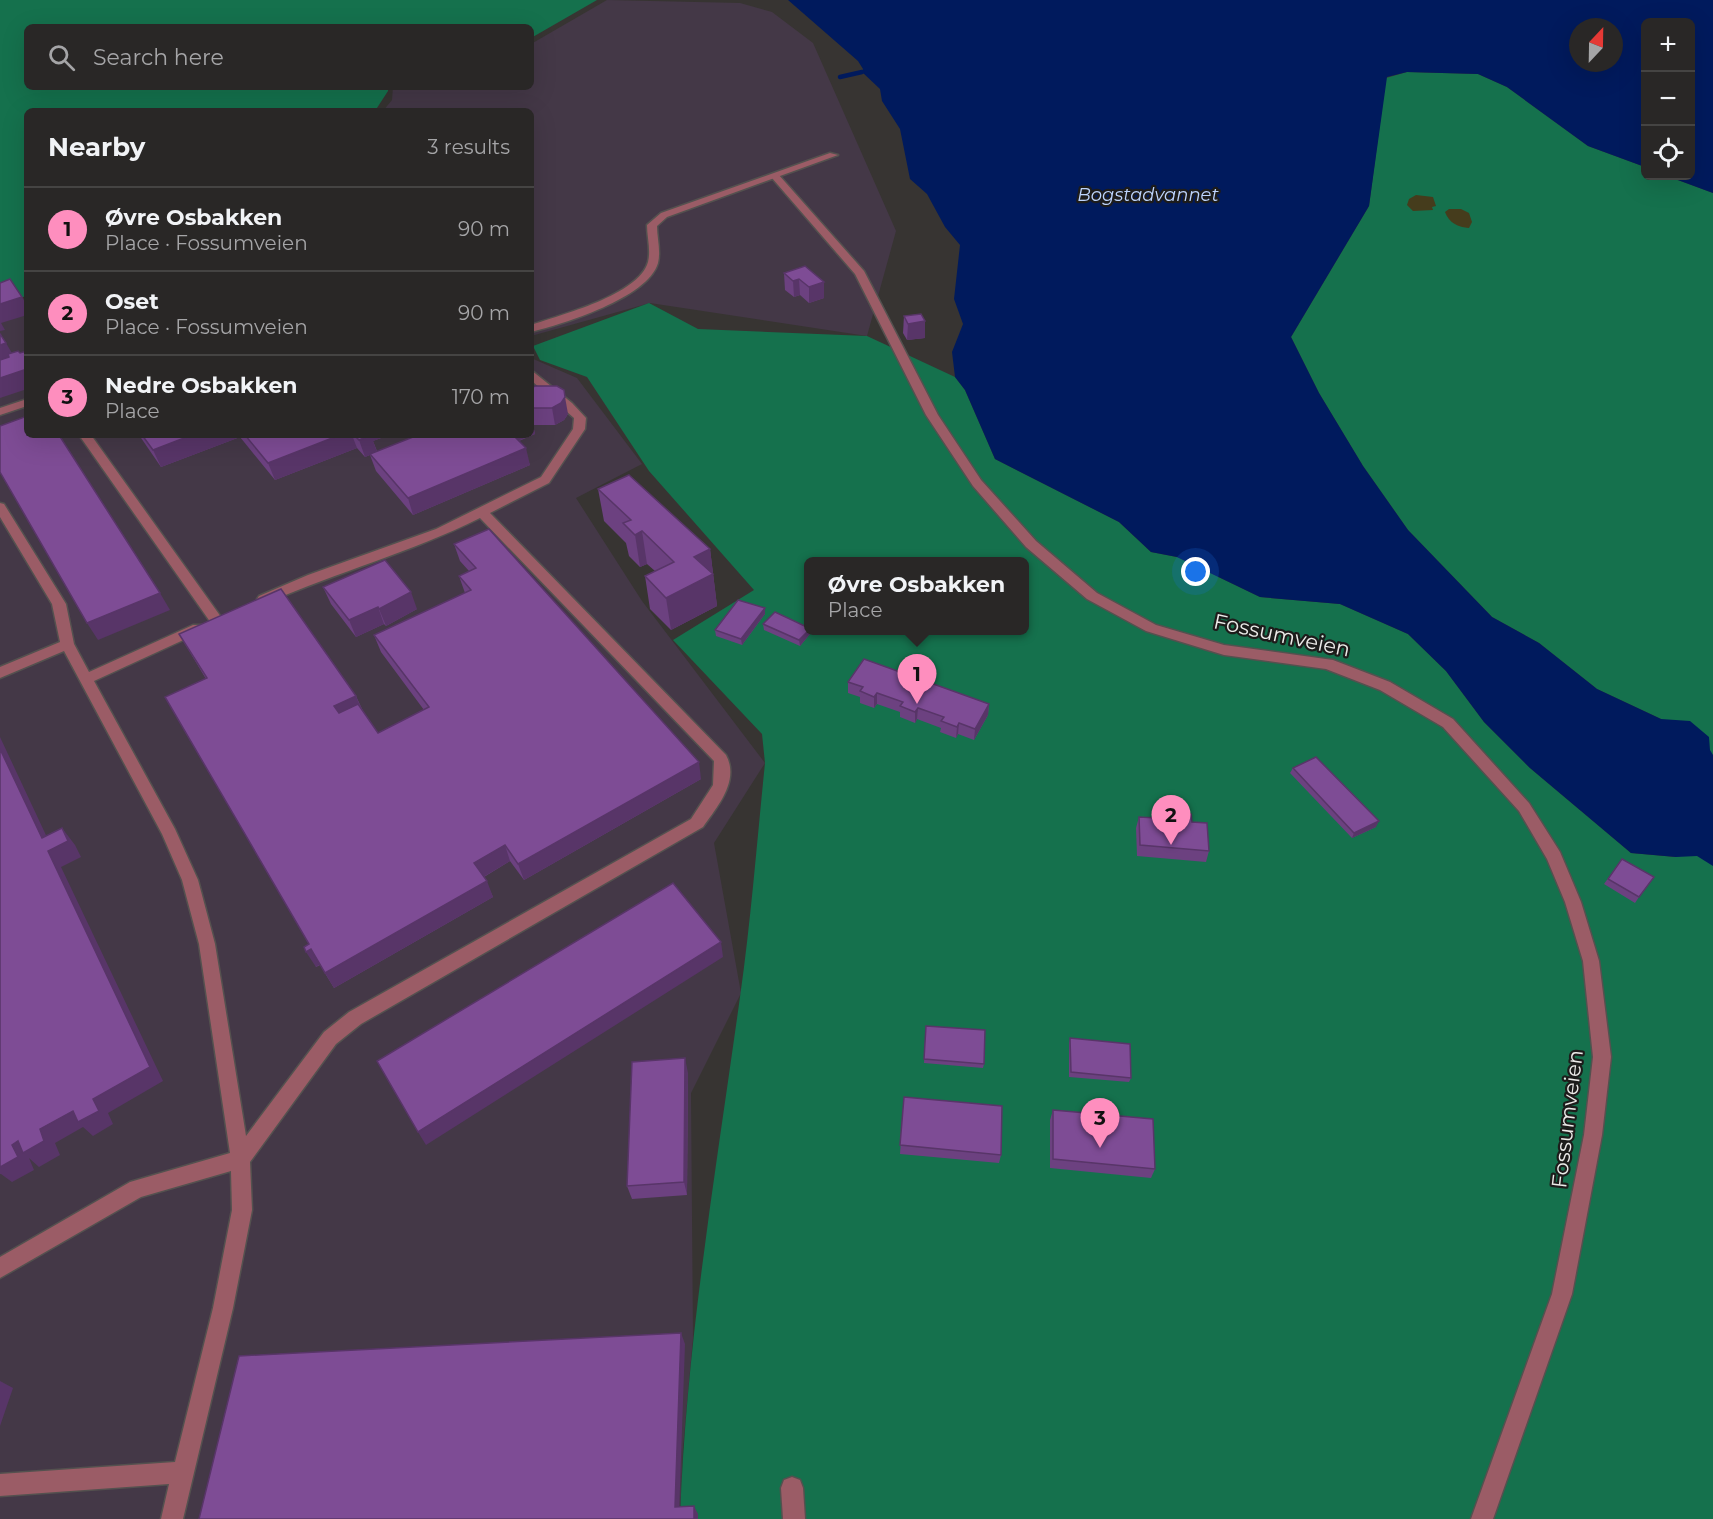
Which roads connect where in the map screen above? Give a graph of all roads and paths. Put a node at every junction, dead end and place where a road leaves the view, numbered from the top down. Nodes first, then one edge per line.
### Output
1 (833, 155) dead end
2 (775, 176) junction
3 (534, 328) edge
4 (534, 377) edge
5 (24, 403) edge
6 (0, 412) edge
7 (88, 438) edge
8 (0, 507) edge
9 (482, 512) junction
10 (249, 606) edge
11 (67, 644) junction
12 (0, 673) edge
13 (86, 679) junction
14 (240, 1159) junction
15 (0, 1268) edge
16 (183, 1472) junction
17 (0, 1485) edge
18 (792, 1488) dead end
19 (172, 1519) edge
20 (794, 1519) edge
21 (1482, 1519) edge

1 - 2 street
2 - 3 street
2 - 21 street, Fossumveien
4 - 9 street
5 - 6 street
7 - 13 street
8 - 11 street
9 - 10 street
9 - 14 street
11 - 12 street
11 - 13 street
13 - 14 street
14 - 15 street
14 - 16 street
16 - 17 street
16 - 19 street
18 - 20 street

